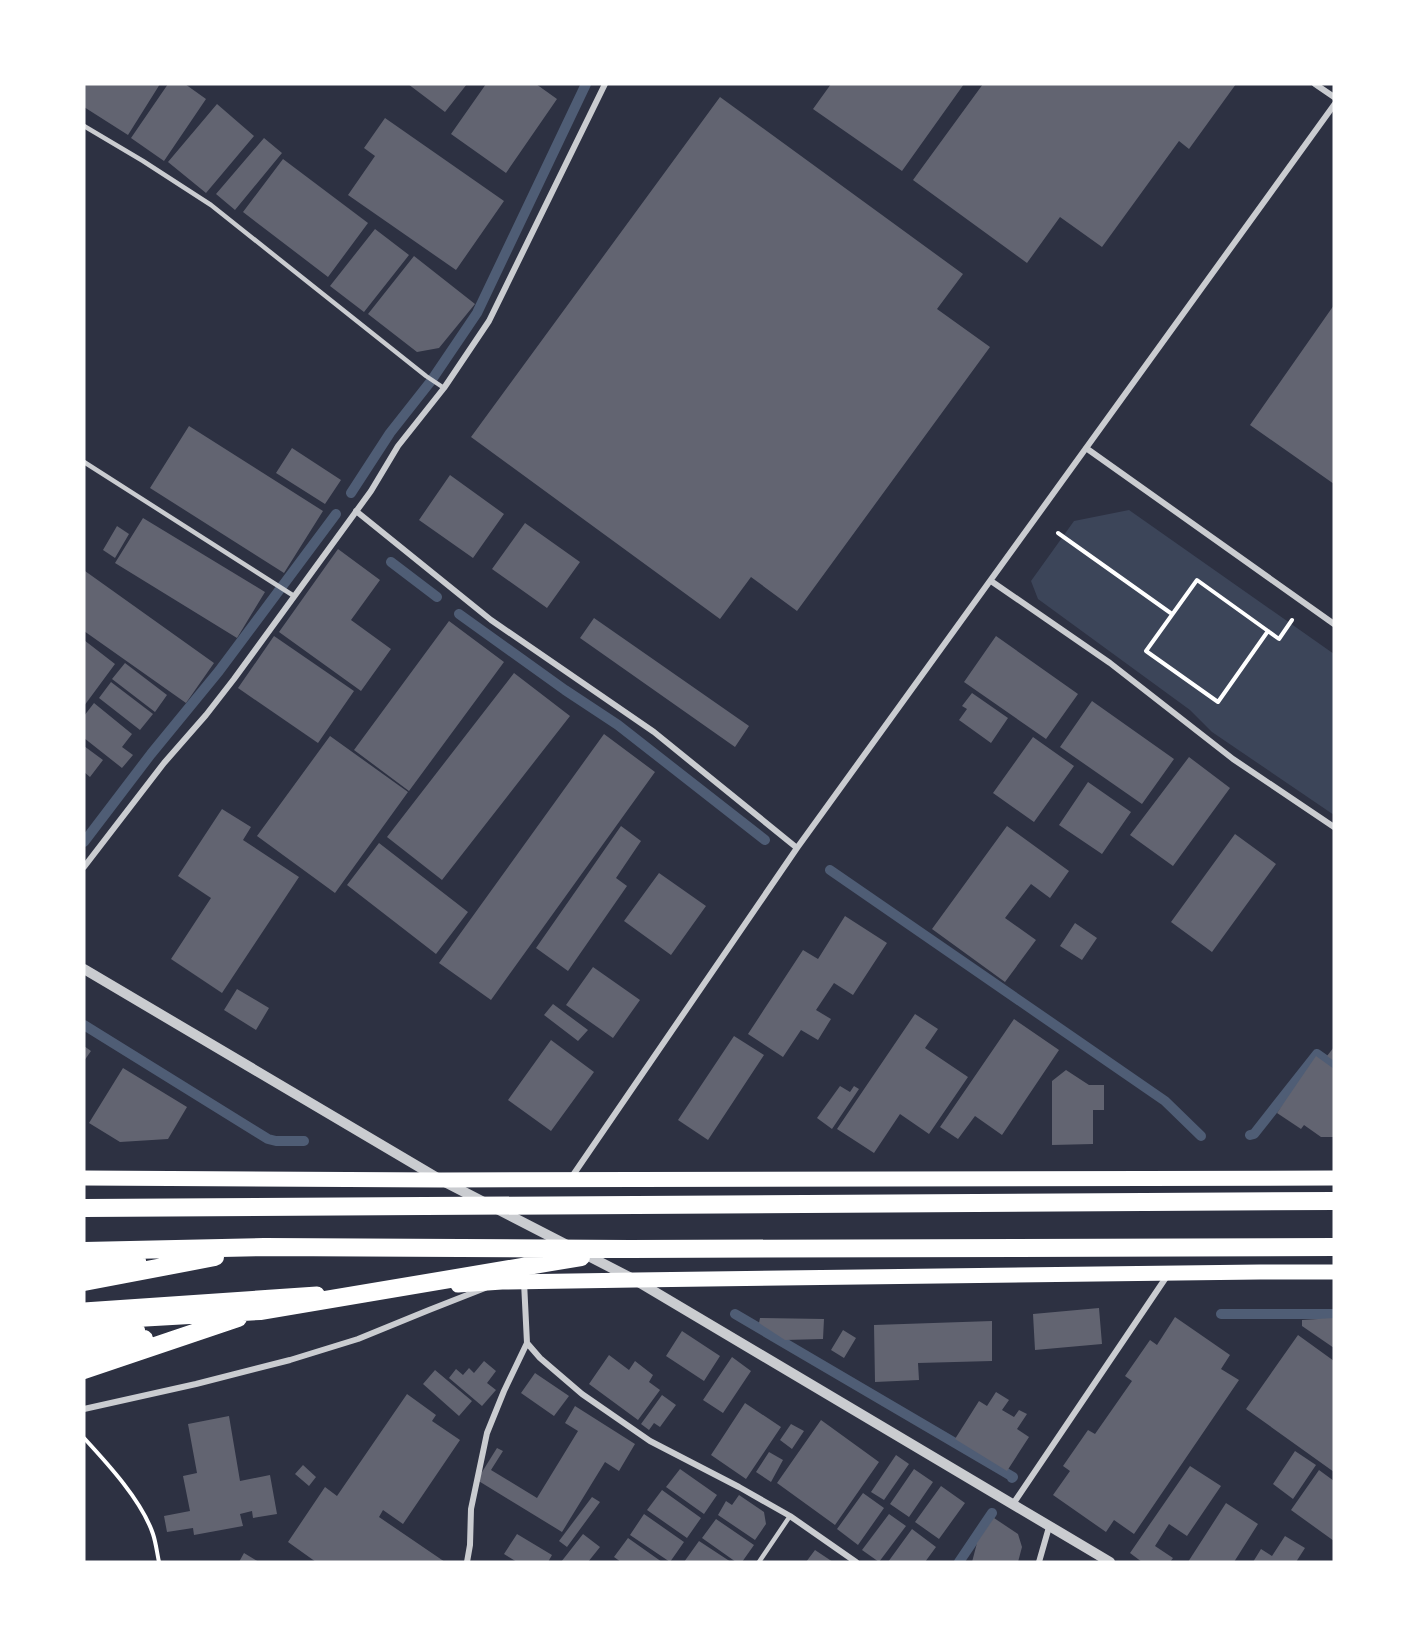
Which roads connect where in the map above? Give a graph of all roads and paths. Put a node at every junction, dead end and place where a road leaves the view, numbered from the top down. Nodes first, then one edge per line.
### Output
1 (605, 84) edge
2 (1315, 84) edge
3 (1334, 97) edge
4 (1334, 105) edge
5 (84, 126) edge
6 (444, 388) junction
7 (1086, 448) junction
8 (84, 462) edge
9 (356, 511) junction
10 (1058, 533) dead end
11 (991, 581) junction
12 (294, 596) junction
13 (1304, 603) junction
14 (1172, 614) junction
15 (1334, 624) edge
16 (1268, 631) junction
17 (1334, 827) edge
18 (797, 848) junction
19 (84, 867) edge
20 (84, 969) edge
21 (84, 1178) edge
22 (1334, 1178) edge
23 (441, 1180) junction
24 (570, 1180) junction
25 (1334, 1202) edge
26 (84, 1208) edge
27 (264, 1247) junction
28 (1334, 1247) edge
29 (630, 1249) junction
30 (84, 1251) edge
31 (84, 1267) edge
32 (1334, 1272) edge
33 (1169, 1273) junction
34 (635, 1280) junction
35 (84, 1282) edge
36 (502, 1282) junction
37 (524, 1282) junction
38 (84, 1310) edge
39 (260, 1311) junction
40 (84, 1321) edge
41 (84, 1338) edge
42 (527, 1343) junction
43 (84, 1353) edge
44 (84, 1370) edge
45 (84, 1409) edge
46 (84, 1438) edge
47 (1013, 1504) junction
48 (790, 1516) junction
49 (1049, 1527) junction
50 (159, 1562) edge
51 (467, 1562) edge
52 (759, 1562) edge
53 (856, 1562) edge
54 (1039, 1562) edge
55 (1110, 1562) edge

1 - 6 street
2 - 3 street
4 - 7 street
5 - 6 lane
6 - 9 street
7 - 11 street
7 - 13 street
8 - 12 lane
9 - 12 street
9 - 18 street
10 - 14 path
11 - 17 street
11 - 18 street
12 - 19 street
13 - 15 street
13 - 16 path
14 - 16 path
14 - 16 path
18 - 24 street
20 - 23 street
21 - 23 main road
22 - 24 main road
23 - 24 main road
23 - 34 street
25 - 26 highway
27 - 29 highway
27 - 30 highway
27 - 31 highway
27 - 35 highway
28 - 29 highway
29 - 39 highway
32 - 33 main road
33 - 34 main road
33 - 47 street
34 - 37 main road
34 - 47 street
36 - 37 main road
36 - 38 main road
36 - 45 street
37 - 42 street
39 - 40 highway
39 - 41 highway
39 - 43 highway
39 - 44 highway
42 - 48 street
42 - 51 street
46 - 50 path
47 - 49 street
48 - 52 lane
48 - 53 street
49 - 54 street
49 - 55 street

